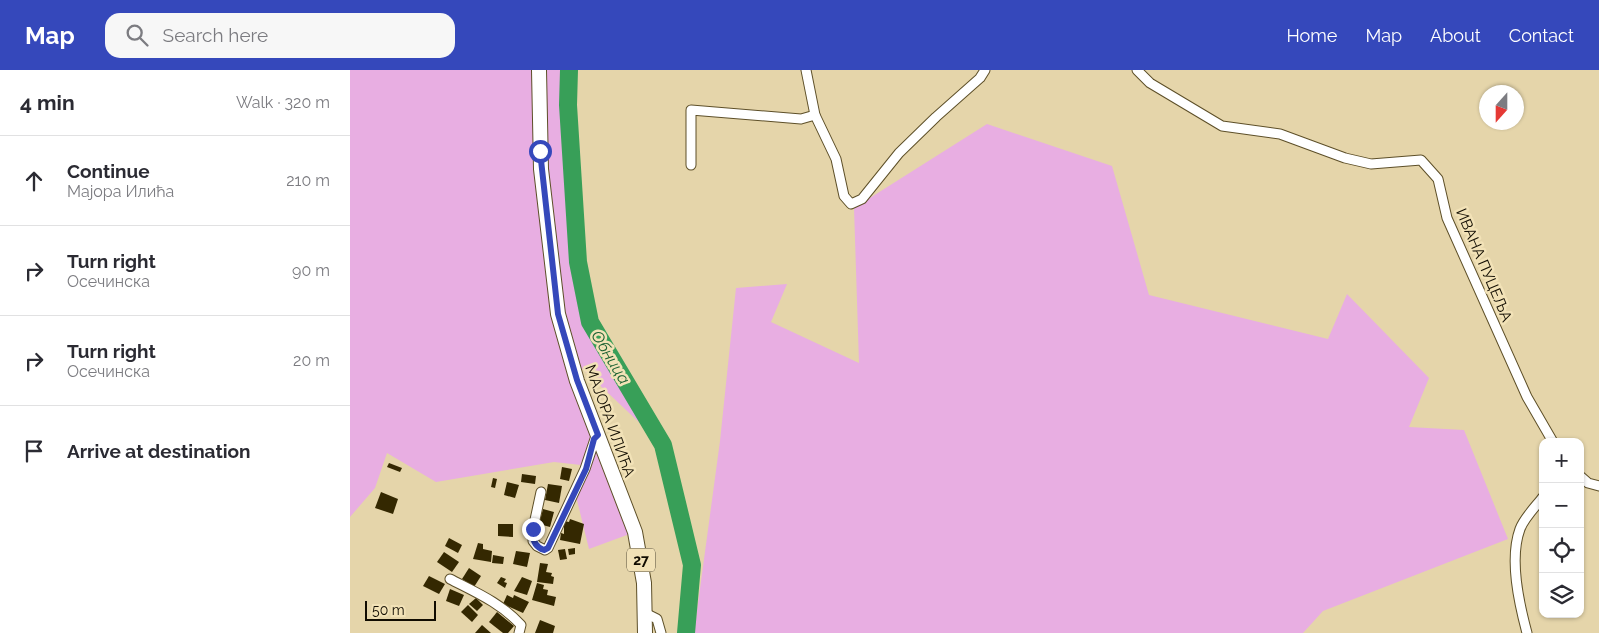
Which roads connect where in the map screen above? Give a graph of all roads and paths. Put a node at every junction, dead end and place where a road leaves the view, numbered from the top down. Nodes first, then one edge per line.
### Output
1 (539, 70) edge
2 (806, 70) edge
3 (986, 70) edge
4 (1137, 70) edge
5 (815, 115) junction
6 (691, 164) dead end
7 (598, 435) junction
8 (1551, 438) edge
9 (1584, 480) edge
10 (1599, 486) edge
11 (541, 492) dead end
12 (1539, 502) edge
13 (450, 579) dead end
14 (645, 616) junction
15 (520, 633) edge
16 (645, 633) edge
17 (660, 633) edge
18 (1527, 633) edge

1 - 7 main road, МАЈОРА ИЛИЋА / 27
2 - 5 street
3 - 5 street
4 - 8 street, ИВАНА ПУЦЕЉА
5 - 6 street
7 - 11 street
7 - 14 main road, МАЈОРА ИЛИЋА / 27
9 - 10 street
12 - 18 street
13 - 15 street
14 - 16 main road, МАЈОРА ИЛИЋА / 27
14 - 17 street

